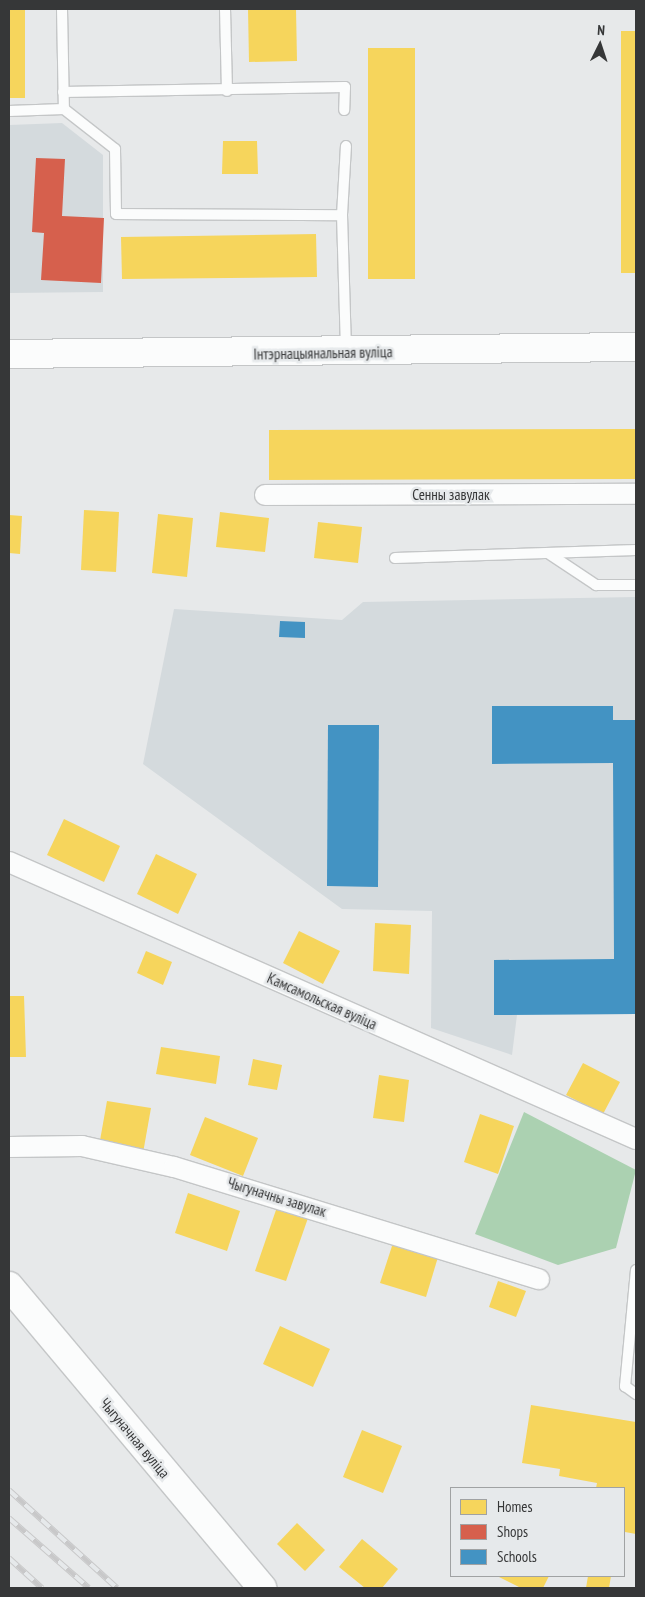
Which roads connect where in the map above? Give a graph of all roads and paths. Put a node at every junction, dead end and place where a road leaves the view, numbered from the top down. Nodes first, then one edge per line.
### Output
1 (62, 9) edge
2 (225, 9) edge
3 (227, 91) junction
4 (63, 92) junction
5 (64, 109) junction
6 (344, 110) dead end
7 (9, 111) edge
8 (346, 146) dead end
9 (342, 215) junction
10 (636, 347) edge
11 (346, 353) junction
12 (9, 354) edge
13 (636, 494) edge
14 (265, 495) dead end
15 (636, 550) edge
16 (548, 553) junction
17 (395, 558) dead end
18 (636, 584) edge
19 (9, 862) edge
20 (636, 1140) edge
21 (9, 1147) edge
22 (636, 1270) edge
23 (539, 1279) dead end
24 (9, 1286) edge
25 (636, 1394) edge
26 (262, 1588) edge

1 - 4 lane
2 - 3 lane
3 - 4 lane
3 - 6 lane
4 - 5 lane
5 - 7 lane
5 - 9 lane
8 - 9 lane
9 - 11 lane
10 - 11 main road, Інтэрнацыянальная вуліца
11 - 12 main road, Інтэрнацыянальная вуліца
13 - 14 street, Сенны завулак
15 - 16 lane
16 - 17 lane
16 - 18 lane
19 - 20 street, Камсамольская вуліца
21 - 23 street, Чыгуначны завулак
22 - 25 lane
24 - 26 main road, Чыгуначная вуліца

